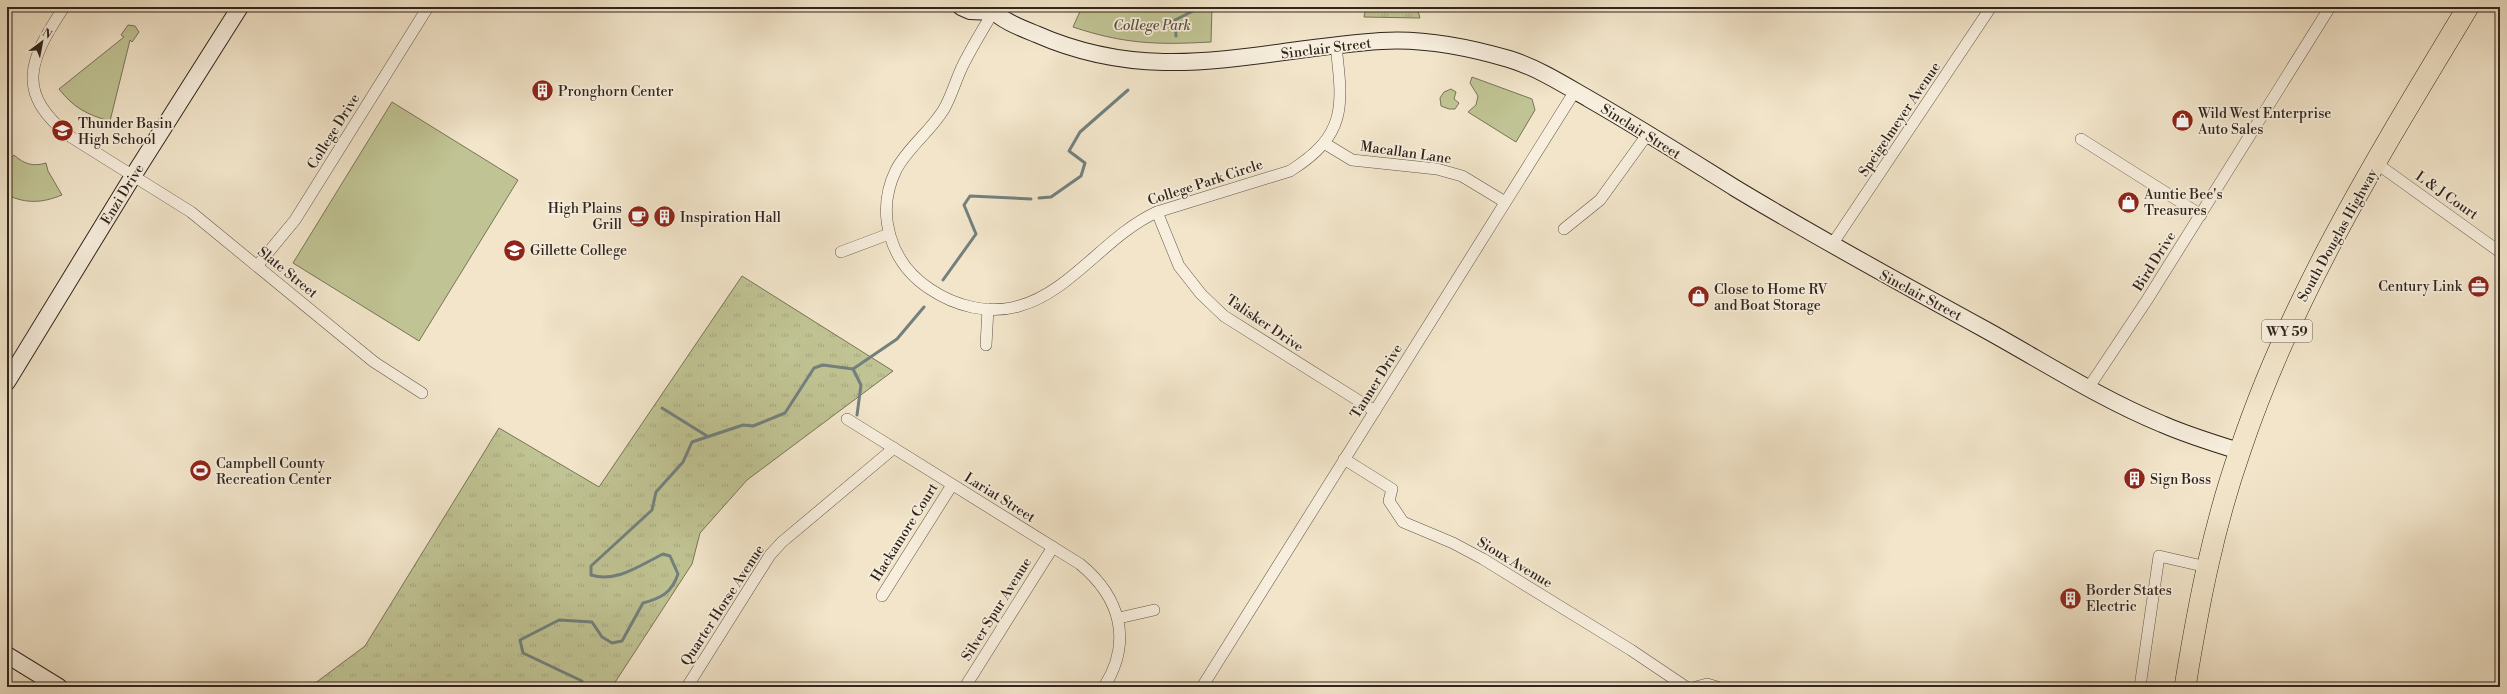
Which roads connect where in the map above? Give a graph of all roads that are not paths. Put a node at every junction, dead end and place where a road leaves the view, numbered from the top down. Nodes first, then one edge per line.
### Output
1 (64, 7) edge
2 (240, 7) edge
3 (428, 7) edge
4 (961, 7) edge
5 (1991, 7) edge
6 (2330, 7) edge
7 (2468, 7) edge
8 (993, 9) edge
9 (1336, 46) junction
10 (1575, 91) junction
11 (1647, 134) junction
12 (2081, 139) dead end
13 (1324, 144) junction
14 (2376, 163) junction
15 (133, 176) junction
16 (1505, 202) junction
17 (1157, 212) junction
18 (2200, 215) junction
19 (1564, 230) dead end
20 (889, 234) junction
21 (1831, 246) junction
22 (841, 252) dead end
23 (2500, 252) edge
24 (257, 266) junction
25 (988, 309) junction
26 (986, 345) dead end
27 (7, 382) edge
28 (2088, 387) junction
29 (422, 393) dead end
30 (1375, 411) junction
31 (847, 419) dead end
32 (894, 448) junction
33 (2239, 451) junction
34 (1344, 459) junction
35 (952, 485) junction
36 (1053, 547) junction
37 (2207, 567) junction
38 (882, 596) dead end
39 (1154, 610) dead end
40 (1119, 618) junction
41 (7, 655) edge
42 (59, 687) edge
43 (687, 687) edge
44 (964, 687) edge
45 (1104, 687) edge
46 (1202, 687) edge
47 (1686, 687) edge
48 (1696, 687) edge
49 (1717, 687) edge
50 (2140, 687) edge
51 (2185, 687) edge

1 - 15 street, Slate Street
2 - 15 street, Enzi Drive
3 - 24 street, College Drive
4 - 8 street, Sinclair Street
5 - 21 street, Speigelmeyer Avenue
6 - 18 street, Bird Drive
7 - 14 highway, South Douglas Highway / WY 59
8 - 9 street, Sinclair Street
8 - 20 street, College Park Circle
9 - 10 street, Sinclair Street
9 - 13 street, College Park Circle
10 - 11 street, Sinclair Street
10 - 16 street, Tanner Drive
11 - 19 street
11 - 21 street, Sinclair Street
12 - 18 street
13 - 16 street, Macallan Lane
13 - 17 street, College Park Circle
14 - 23 street, L & J Court
14 - 33 highway, South Douglas Highway / WY 59
15 - 24 street, Slate Street
15 - 27 street, Enzi Drive
16 - 30 street, Tanner Drive
17 - 25 street, College Park Circle
17 - 30 street, Talisker Drive
18 - 28 street, Bird Drive
20 - 22 street
20 - 25 street, College Park Circle
21 - 28 street, Sinclair Street
24 - 29 street, Slate Street
25 - 26 street
28 - 33 street, Sinclair Street
30 - 34 street, Tanner Drive
31 - 32 street, Lariat Street
32 - 35 street, Lariat Street
32 - 43 street, Quarter Horse Avenue
33 - 37 highway, South Douglas Highway / WY 59
34 - 46 street, Tanner Drive
34 - 47 street, Sioux Avenue
35 - 36 street, Lariat Street
35 - 38 street, Hackamore Court
36 - 40 street, Lariat Street
36 - 44 street, Silver Spur Avenue
37 - 50 street
37 - 51 highway, South Douglas Highway / WY 59
39 - 40 street
40 - 45 street
41 - 42 street
48 - 49 street

